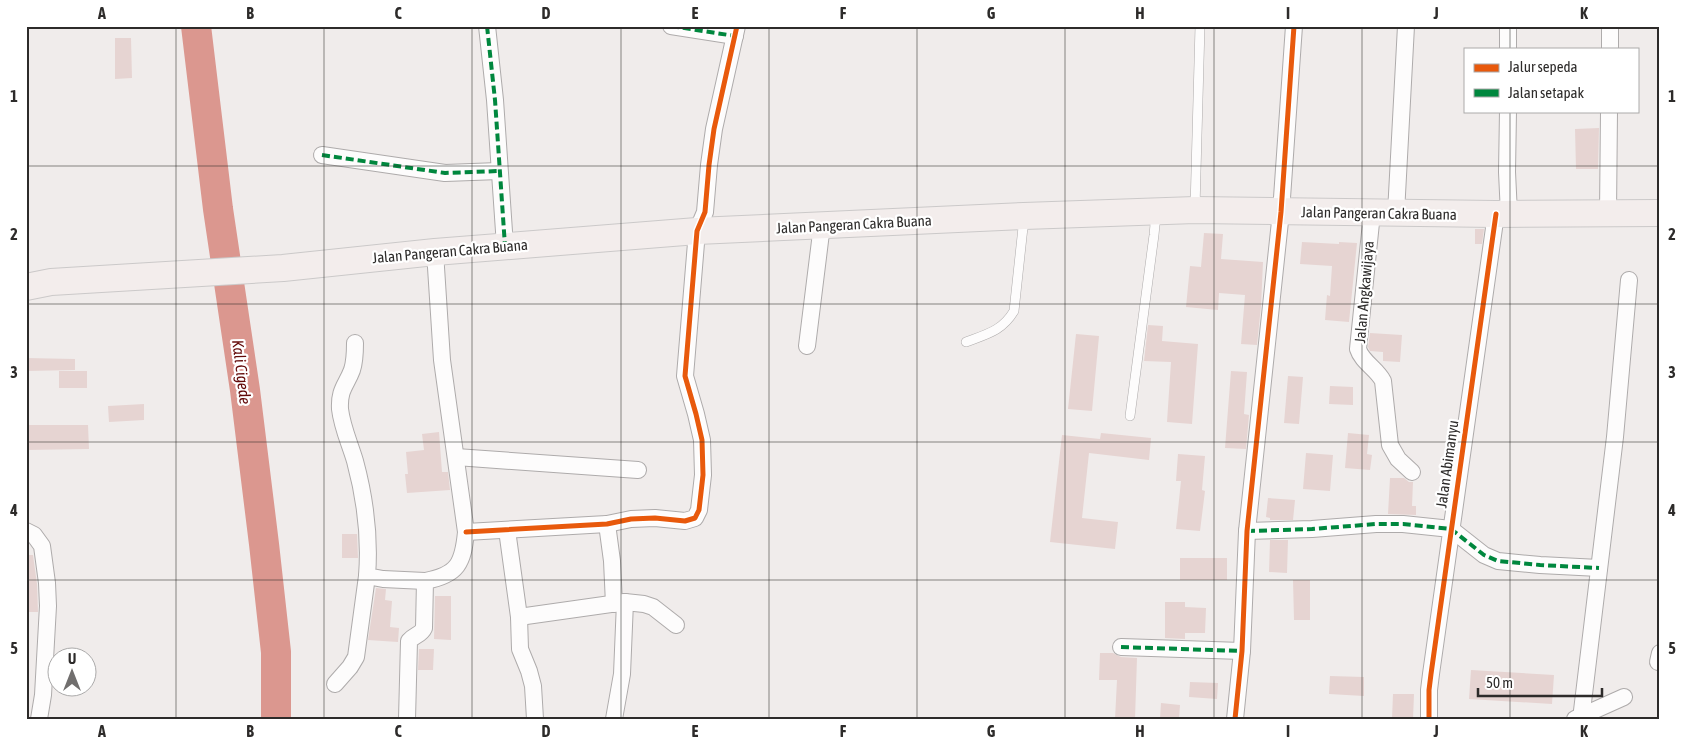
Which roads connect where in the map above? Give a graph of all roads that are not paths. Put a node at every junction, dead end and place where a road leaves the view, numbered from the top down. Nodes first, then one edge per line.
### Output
1 (488, 26) edge
2 (671, 26) edge
3 (1200, 26) edge
4 (1294, 26) edge
5 (1406, 26) edge
6 (1508, 26) edge
7 (1610, 26) edge
8 (736, 31) edge
9 (1508, 48) edge
10 (1610, 48) edge
11 (1508, 112) edge
12 (1609, 112) edge
13 (322, 155) dead end
14 (499, 171) junction
15 (1195, 210) junction
16 (1156, 211) junction
17 (1281, 212) junction
18 (1660, 212) edge
19 (1384, 213) junction
20 (1608, 213) junction
21 (1502, 214) junction
22 (1024, 216) junction
23 (822, 225) junction
24 (698, 231) junction
25 (504, 246) junction
26 (435, 252) junction
27 (26, 273) edge
28 (1629, 280) dead end
29 (38, 285) edge
30 (966, 342) dead end
31 (355, 343) dead end
32 (807, 346) dead end
33 (1130, 416) dead end
34 (456, 457) junction
35 (638, 470) dead end
36 (1412, 472) dead end
37 (607, 524) junction
38 (1451, 529) junction
39 (507, 530) junction
40 (26, 531) edge
41 (1248, 531) junction
42 (466, 532) junction
43 (1598, 568) junction
44 (367, 576) junction
45 (425, 580) junction
46 (620, 603) junction
47 (519, 617) junction
48 (676, 625) dead end
49 (1121, 647) dead end
50 (1242, 652) junction
51 (335, 684) dead end
52 (1624, 697) dead end
53 (1584, 717) edge
54 (39, 719) edge
55 (407, 719) edge
56 (535, 719) edge
57 (614, 719) edge
58 (1236, 719) edge
59 (1429, 719) edge

1 - 14 street
2 - 8 street
3 - 15 lane
4 - 17 street
5 - 19 street, Jalan Angkawijaya
6 - 9 street
7 - 10 street
8 - 24 street
11 - 21 street, Jalan Abimanyu
12 - 20 street
13 - 14 street
14 - 25 street
15 - 16 main road, Jalan Pangeran Cakra Buana
15 - 17 main road, Jalan Pangeran Cakra Buana
16 - 22 main road, Jalan Pangeran Cakra Buana
16 - 33 lane
17 - 19 main road, Jalan Pangeran Cakra Buana
17 - 41 street
18 - 20 main road, Jalan Pangeran Cakra Buana
19 - 21 main road, Jalan Pangeran Cakra Buana
19 - 36 street, Jalan Angkawijaya
20 - 21 main road, Jalan Pangeran Cakra Buana
21 - 38 street, Jalan Abimanyu
22 - 23 main road, Jalan Pangeran Cakra Buana
22 - 30 lane
23 - 24 main road, Jalan Pangeran Cakra Buana
23 - 32 street
24 - 25 main road, Jalan Pangeran Cakra Buana
24 - 37 street
25 - 26 main road, Jalan Pangeran Cakra Buana
26 - 29 main road, Jalan Pangeran Cakra Buana
26 - 34 street
27 - 29 main road
28 - 43 street
31 - 44 street
34 - 35 street
34 - 42 street
37 - 39 street
37 - 46 street
38 - 41 street
38 - 43 street
38 - 59 street, Jalan Abimanyu
39 - 42 street
39 - 47 street
40 - 54 street
41 - 50 street
42 - 45 street
43 - 53 street
44 - 45 street
44 - 51 street
45 - 55 street
46 - 47 street
46 - 48 street
46 - 57 street
47 - 56 street
49 - 50 street
50 - 58 street
52 - 53 street

